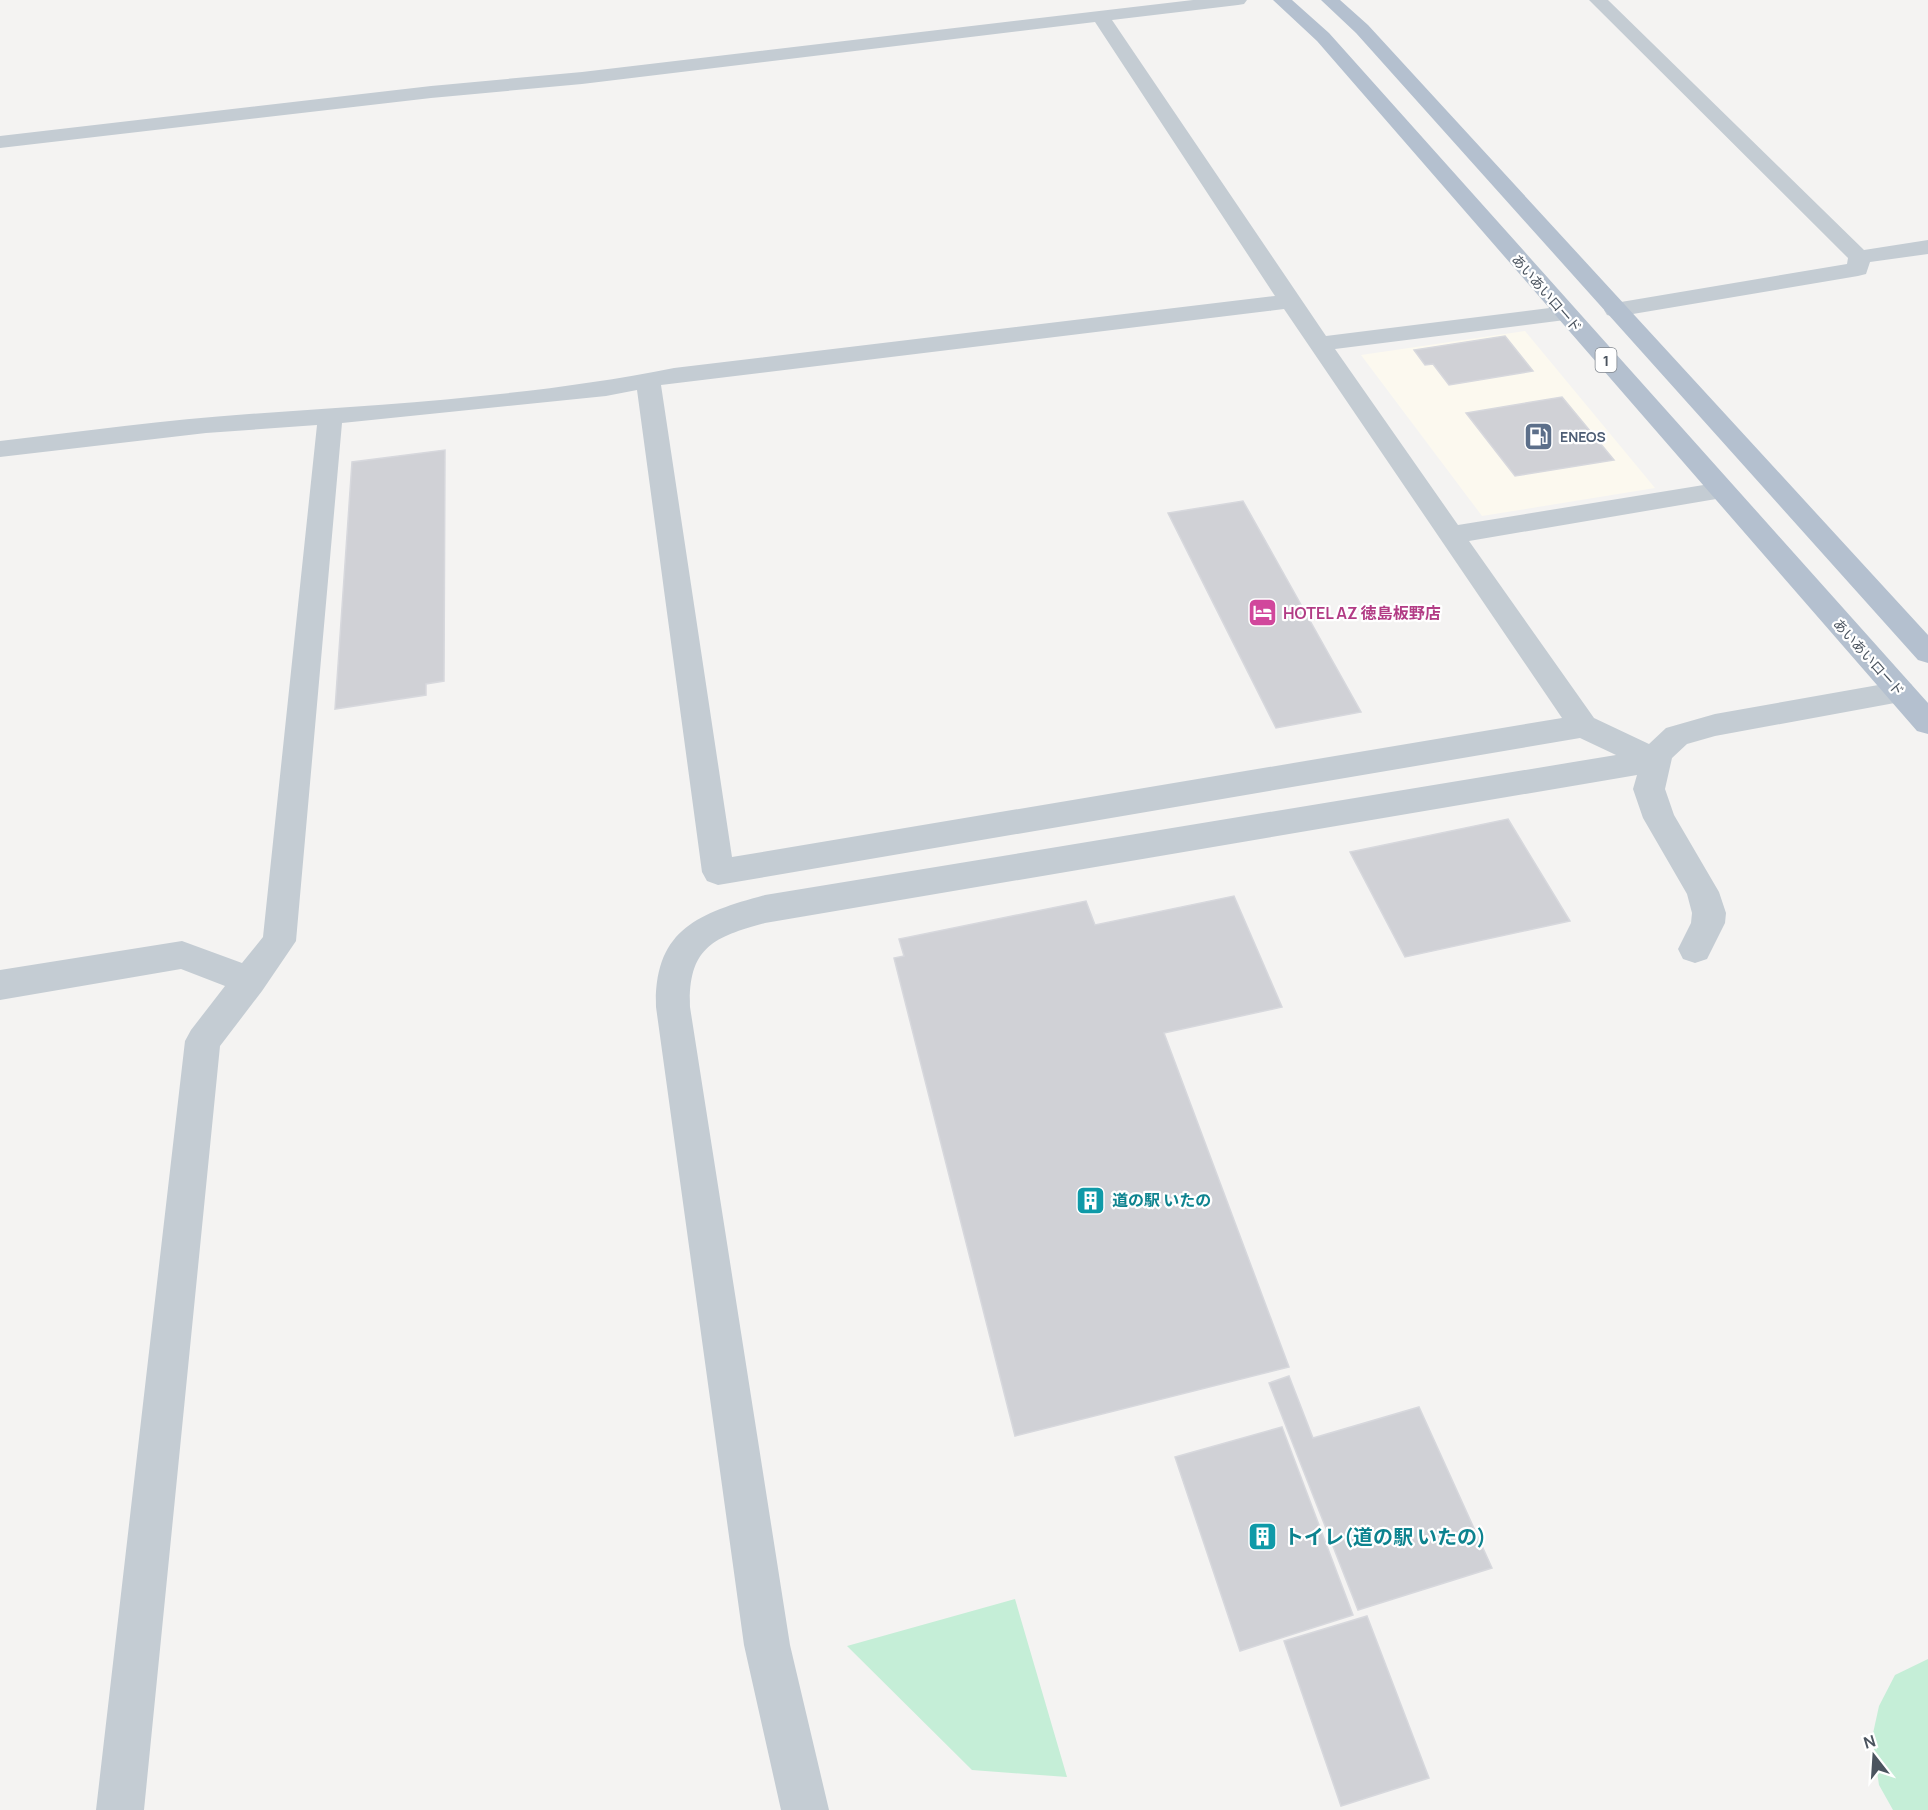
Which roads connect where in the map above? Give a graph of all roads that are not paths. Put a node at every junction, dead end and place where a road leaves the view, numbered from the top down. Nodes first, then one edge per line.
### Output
1 (1238, 0) edge
2 (1282, 0) edge
3 (1330, 0) edge
4 (1598, 0) edge
5 (1111, 11) edge
6 (0, 141) edge
7 (1928, 247) edge
8 (1859, 257) junction
9 (1290, 301) junction
10 (1615, 310) junction
11 (1565, 313) junction
12 (1322, 344) junction
13 (648, 381) junction
14 (330, 417) junction
15 (0, 449) edge
16 (1722, 490) junction
17 (1452, 535) junction
18 (1928, 653) edge
19 (1901, 692) junction
20 (1928, 723) edge
21 (1583, 726) junction
22 (1655, 760) junction
23 (1695, 949) dead end
24 (250, 981) junction
25 (0, 985) edge
26 (120, 1810) edge
27 (805, 1810) edge

1 - 5 street
2 - 11 main road, あいあいロード / 1
3 - 10 main road, 1
4 - 8 street
5 - 6 street
5 - 9 street
7 - 8 street
8 - 10 street
9 - 12 street
9 - 13 street
10 - 18 main road, 1
11 - 12 street
11 - 16 main road, あいあいロード / 1
12 - 17 street
13 - 14 street
13 - 21 street
14 - 15 street
14 - 24 street
16 - 17 street
16 - 19 main road, あいあいロード / 1
17 - 21 street
19 - 20 main road, あいあいロード / 1
19 - 22 street
21 - 22 street
22 - 23 street
22 - 27 street
24 - 25 street
24 - 26 street

